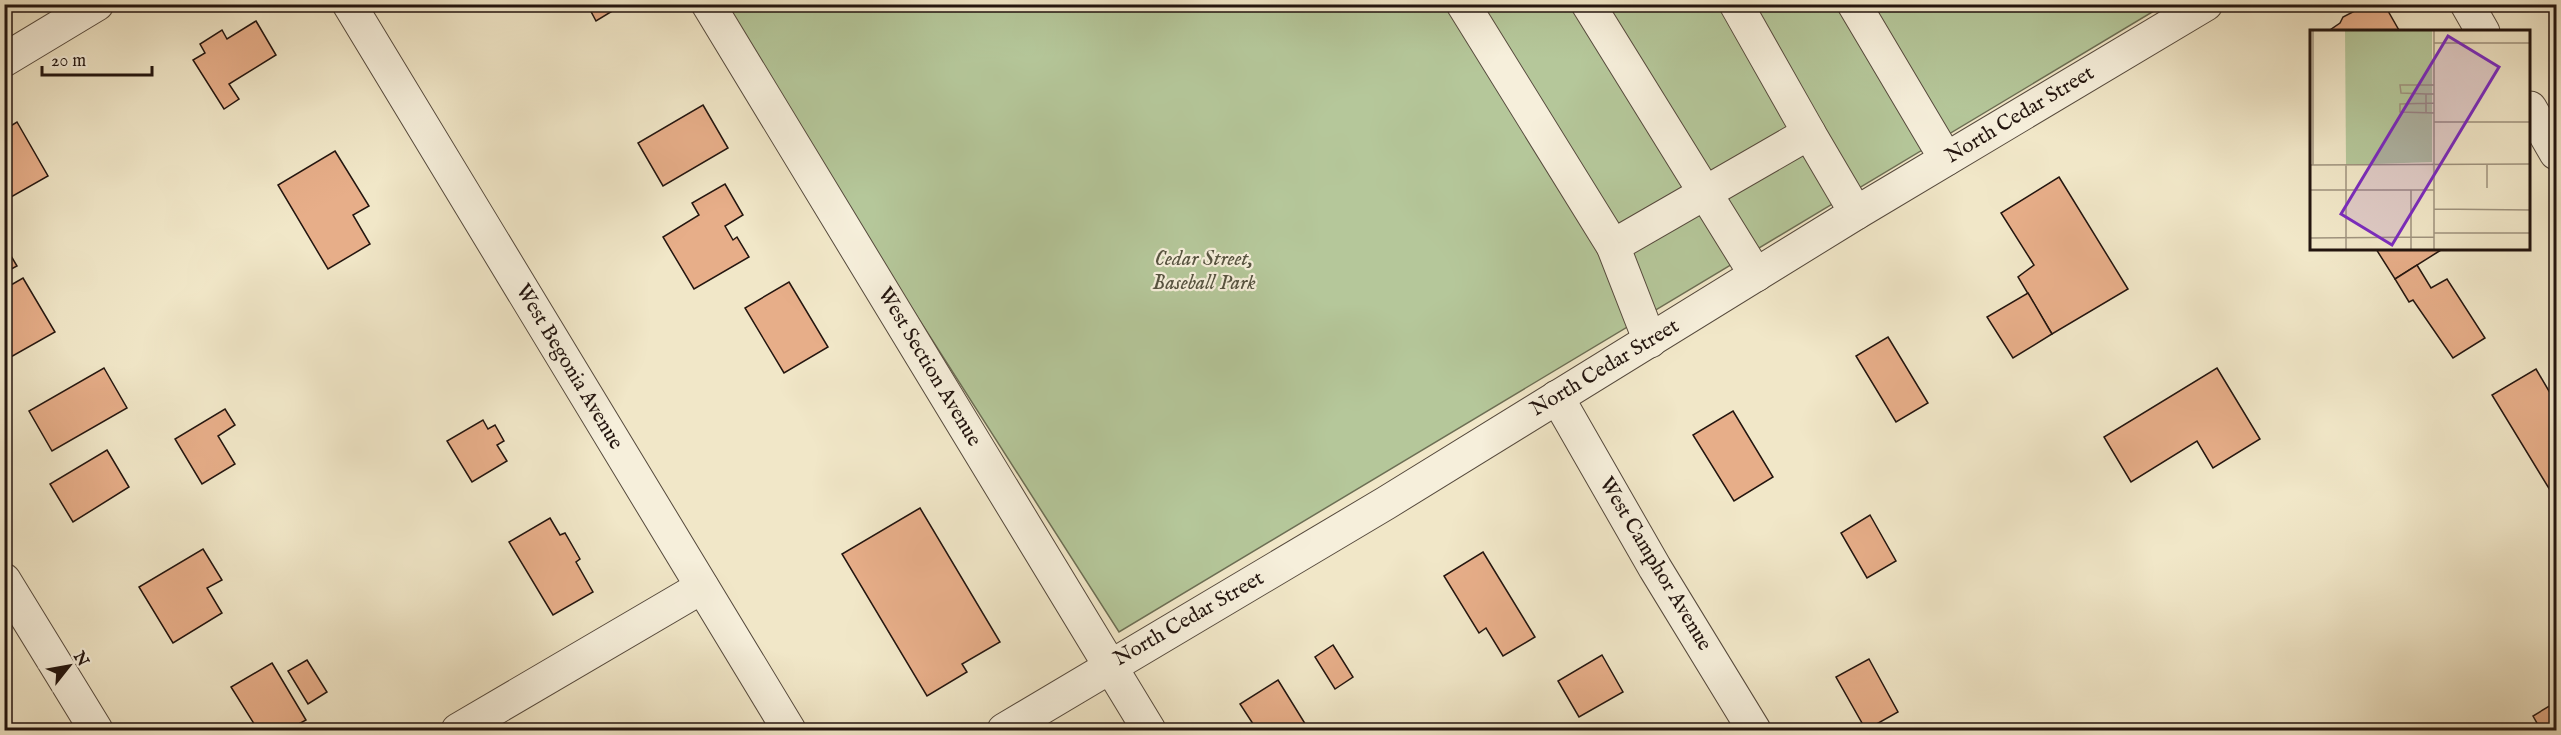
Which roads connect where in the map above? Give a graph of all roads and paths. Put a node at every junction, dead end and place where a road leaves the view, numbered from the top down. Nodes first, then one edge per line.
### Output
1 (97, 4) edge
2 (349, 4) edge
3 (708, 4) edge
4 (1463, 4) edge
5 (1588, 4) edge
6 (1736, 4) edge
7 (1854, 4) edge
8 (2206, 4) edge
9 (2467, 4) edge
10 (2482, 30) edge
11 (4, 60) edge
12 (2531, 111) edge
13 (1809, 133) junction
14 (2556, 153) edge
15 (1946, 159) junction
16 (1704, 191) junction
17 (1856, 213) junction
18 (1613, 246) junction
19 (1756, 275) junction
20 (1650, 341) junction
21 (1557, 397) junction
22 (4, 580) edge
23 (702, 587) junction
24 (1110, 666) junction
25 (96, 730) edge
26 (458, 730) edge
27 (789, 730) edge
28 (1004, 730) edge
29 (1149, 730) edge
30 (1754, 730) edge

1 - 11 street
2 - 23 street, West Begonia Avenue
3 - 24 street, West Section Avenue
4 - 18 street
5 - 16 street
6 - 13 street
7 - 15 street
8 - 15 street, North Cedar Street
9 - 10 street
12 - 14 street
13 - 16 street
13 - 17 street
15 - 17 street, North Cedar Street
16 - 18 street
16 - 19 street
17 - 19 street, North Cedar Street
18 - 20 street
19 - 20 street, North Cedar Street
20 - 21 street, North Cedar Street
21 - 24 street, North Cedar Street
21 - 30 street, West Camphor Avenue
22 - 25 street
23 - 26 street
23 - 27 street, West Begonia Avenue
24 - 28 street, North Cedar Street
24 - 29 street, West Section Avenue

